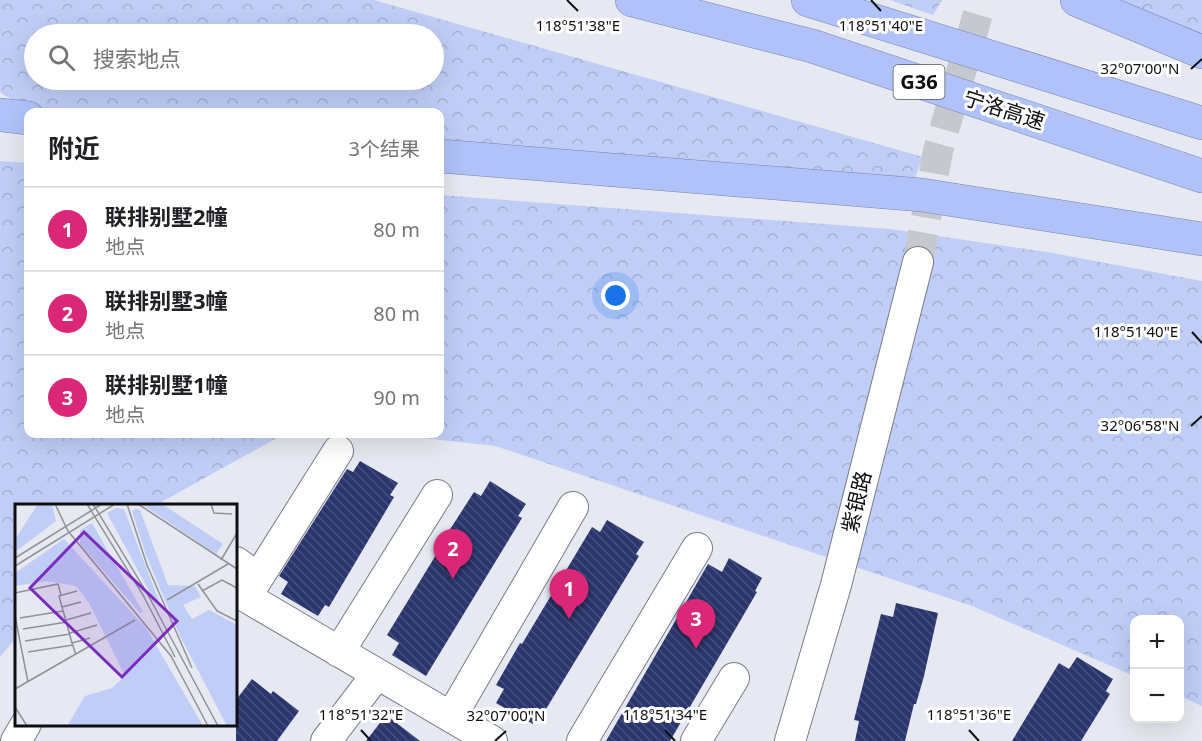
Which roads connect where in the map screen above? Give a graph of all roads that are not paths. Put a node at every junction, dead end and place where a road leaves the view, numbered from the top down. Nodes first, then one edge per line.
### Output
1 (632, 0) edge
2 (808, 0) edge
3 (1077, 0) edge
4 (1202, 52) edge
5 (0, 115) edge
6 (24, 118) edge
7 (1202, 123) edge
8 (444, 156) edge
9 (1202, 176) edge
10 (1202, 239) edge
11 (918, 262) tunnel mouth
12 (338, 451) dead end
13 (437, 495) dead end
14 (573, 507) dead end
15 (697, 548) dead end
16 (247, 570) edge
17 (339, 652) junction
18 (377, 674) junction
19 (734, 678) dead end
20 (25, 726) edge
21 (470, 732) edge
22 (16, 741) edge
23 (326, 741) edge
24 (582, 741) edge
25 (696, 741) edge
26 (790, 741) edge

1 - 9 highway, 宁洛高速 / G36
2 - 7 highway, G36
3 - 4 highway
5 - 6 highway
8 - 10 highway
11 - 26 lane, 紫银路
12 - 16 lane
13 - 17 lane
14 - 21 lane
15 - 24 lane
16 - 17 lane
17 - 18 lane
18 - 21 lane
18 - 23 lane
19 - 25 lane
20 - 22 lane

